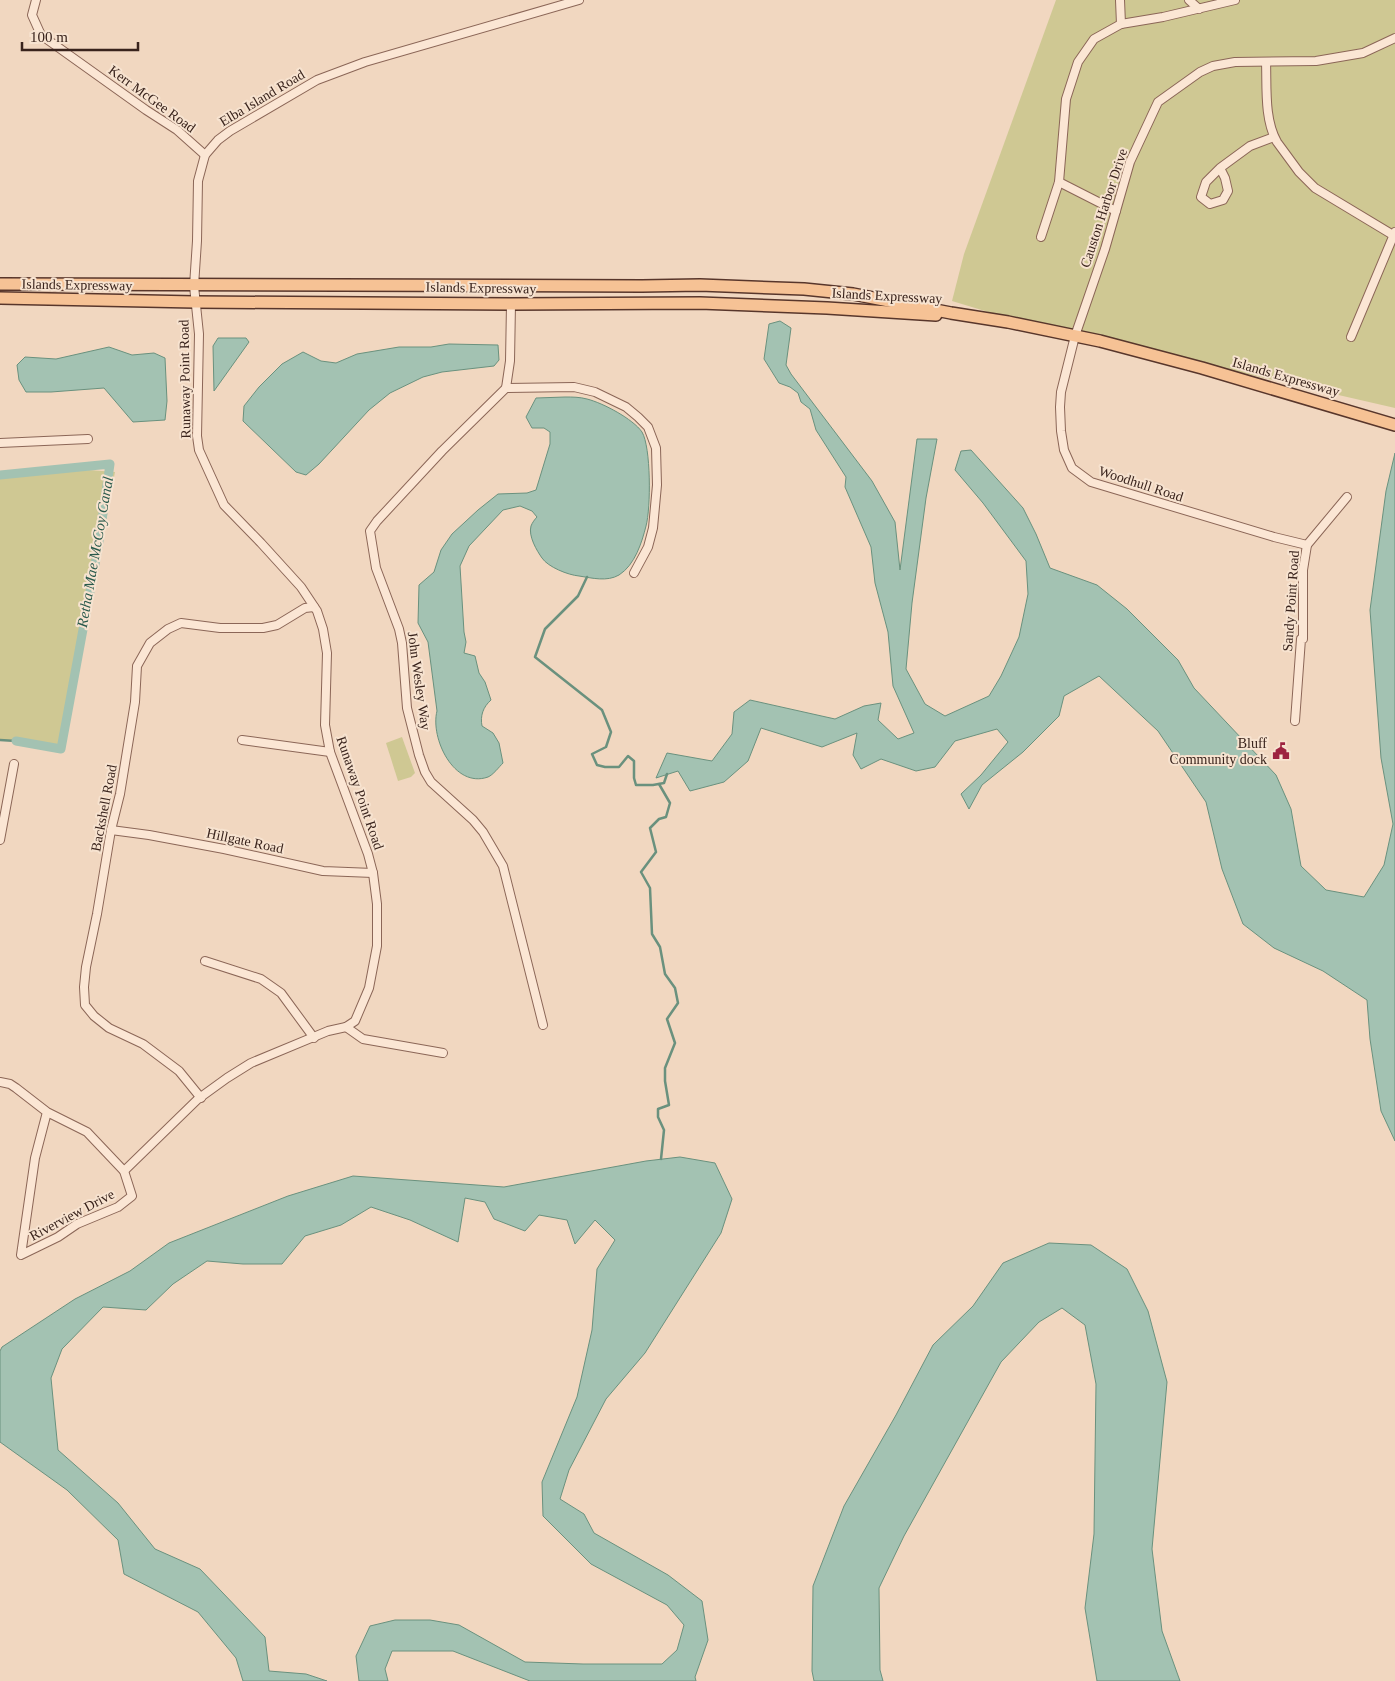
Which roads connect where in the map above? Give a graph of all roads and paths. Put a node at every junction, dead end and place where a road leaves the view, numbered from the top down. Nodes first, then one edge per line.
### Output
1 (36, 0) edge
2 (580, 0) edge
3 (1120, 0) edge
4 (1190, 0) edge
5 (1235, 0) edge
6 (1199, 9) junction
7 (1121, 24) junction
8 (1395, 38) edge
9 (1266, 62) junction
10 (1274, 137) junction
11 (205, 155) junction
12 (1220, 168) junction
13 (1059, 182) junction
14 (1116, 211) junction
15 (1394, 234) edge
16 (1041, 237) dead end
17 (0, 284) edge
18 (194, 286) junction
19 (0, 298) edge
20 (195, 302) junction
21 (511, 304) junction
22 (962, 315) junction
23 (1075, 336) junction
24 (1351, 337) dead end
25 (506, 388) junction
26 (1395, 425) edge
27 (88, 439) dead end
28 (0, 443) edge
29 (1347, 497) dead end
30 (1307, 545) junction
31 (634, 573) dead end
32 (314, 607) junction
33 (1296, 721) dead end
34 (242, 740) dead end
35 (330, 752) junction
36 (14, 764) dead end
37 (111, 830) junction
38 (0, 840) edge
39 (373, 873) junction
40 (205, 961) dead end
41 (543, 1025) dead end
42 (346, 1027) junction
43 (314, 1038) junction
44 (443, 1053) dead end
45 (0, 1082) edge
46 (201, 1098) junction
47 (47, 1112) junction
48 (124, 1171) junction

1 - 11 street, Kerr McGee Road
2 - 11 street, Elba Island Road
3 - 7 street
4 - 6 street
5 - 6 street
6 - 7 street
7 - 13 street
8 - 9 street, Causton Harbor Drive
9 - 10 street
9 - 14 street, Causton Harbor Drive
10 - 12 street
10 - 15 street
11 - 18 street, Elba Island Road
12 - 12 street
13 - 14 street
13 - 16 street
14 - 23 street, Causton Harbor Drive
15 - 24 street
17 - 18 main road, Islands Expressway
18 - 20 street, Elba Island Road
18 - 22 main road, Islands Expressway
19 - 20 main road, Islands Expressway
20 - 21 main road, Islands Expressway
20 - 32 street, Runaway Point Road
21 - 22 main road, Islands Expressway
21 - 25 street
22 - 23 main road, Islands Expressway
23 - 26 main road, Islands Expressway
23 - 30 street, Woodhull Road
25 - 31 street
25 - 41 street, John Wesley Way
27 - 28 street
29 - 30 street, Sandy Point Road
30 - 33 street, Sandy Point Road
32 - 35 street, Runaway Point Road
32 - 37 street, Backshell Road
34 - 35 street
35 - 39 street, Runaway Point Road
36 - 38 street
37 - 39 street, Hillgate Road
37 - 46 street, Backshell Road
39 - 42 street, Runaway Point Road
40 - 43 street
42 - 43 street
42 - 44 street
43 - 46 street
45 - 47 street, Riverview Drive
46 - 48 street
47 - 48 street, Riverview Drive
47 - 48 street, Riverview Drive

